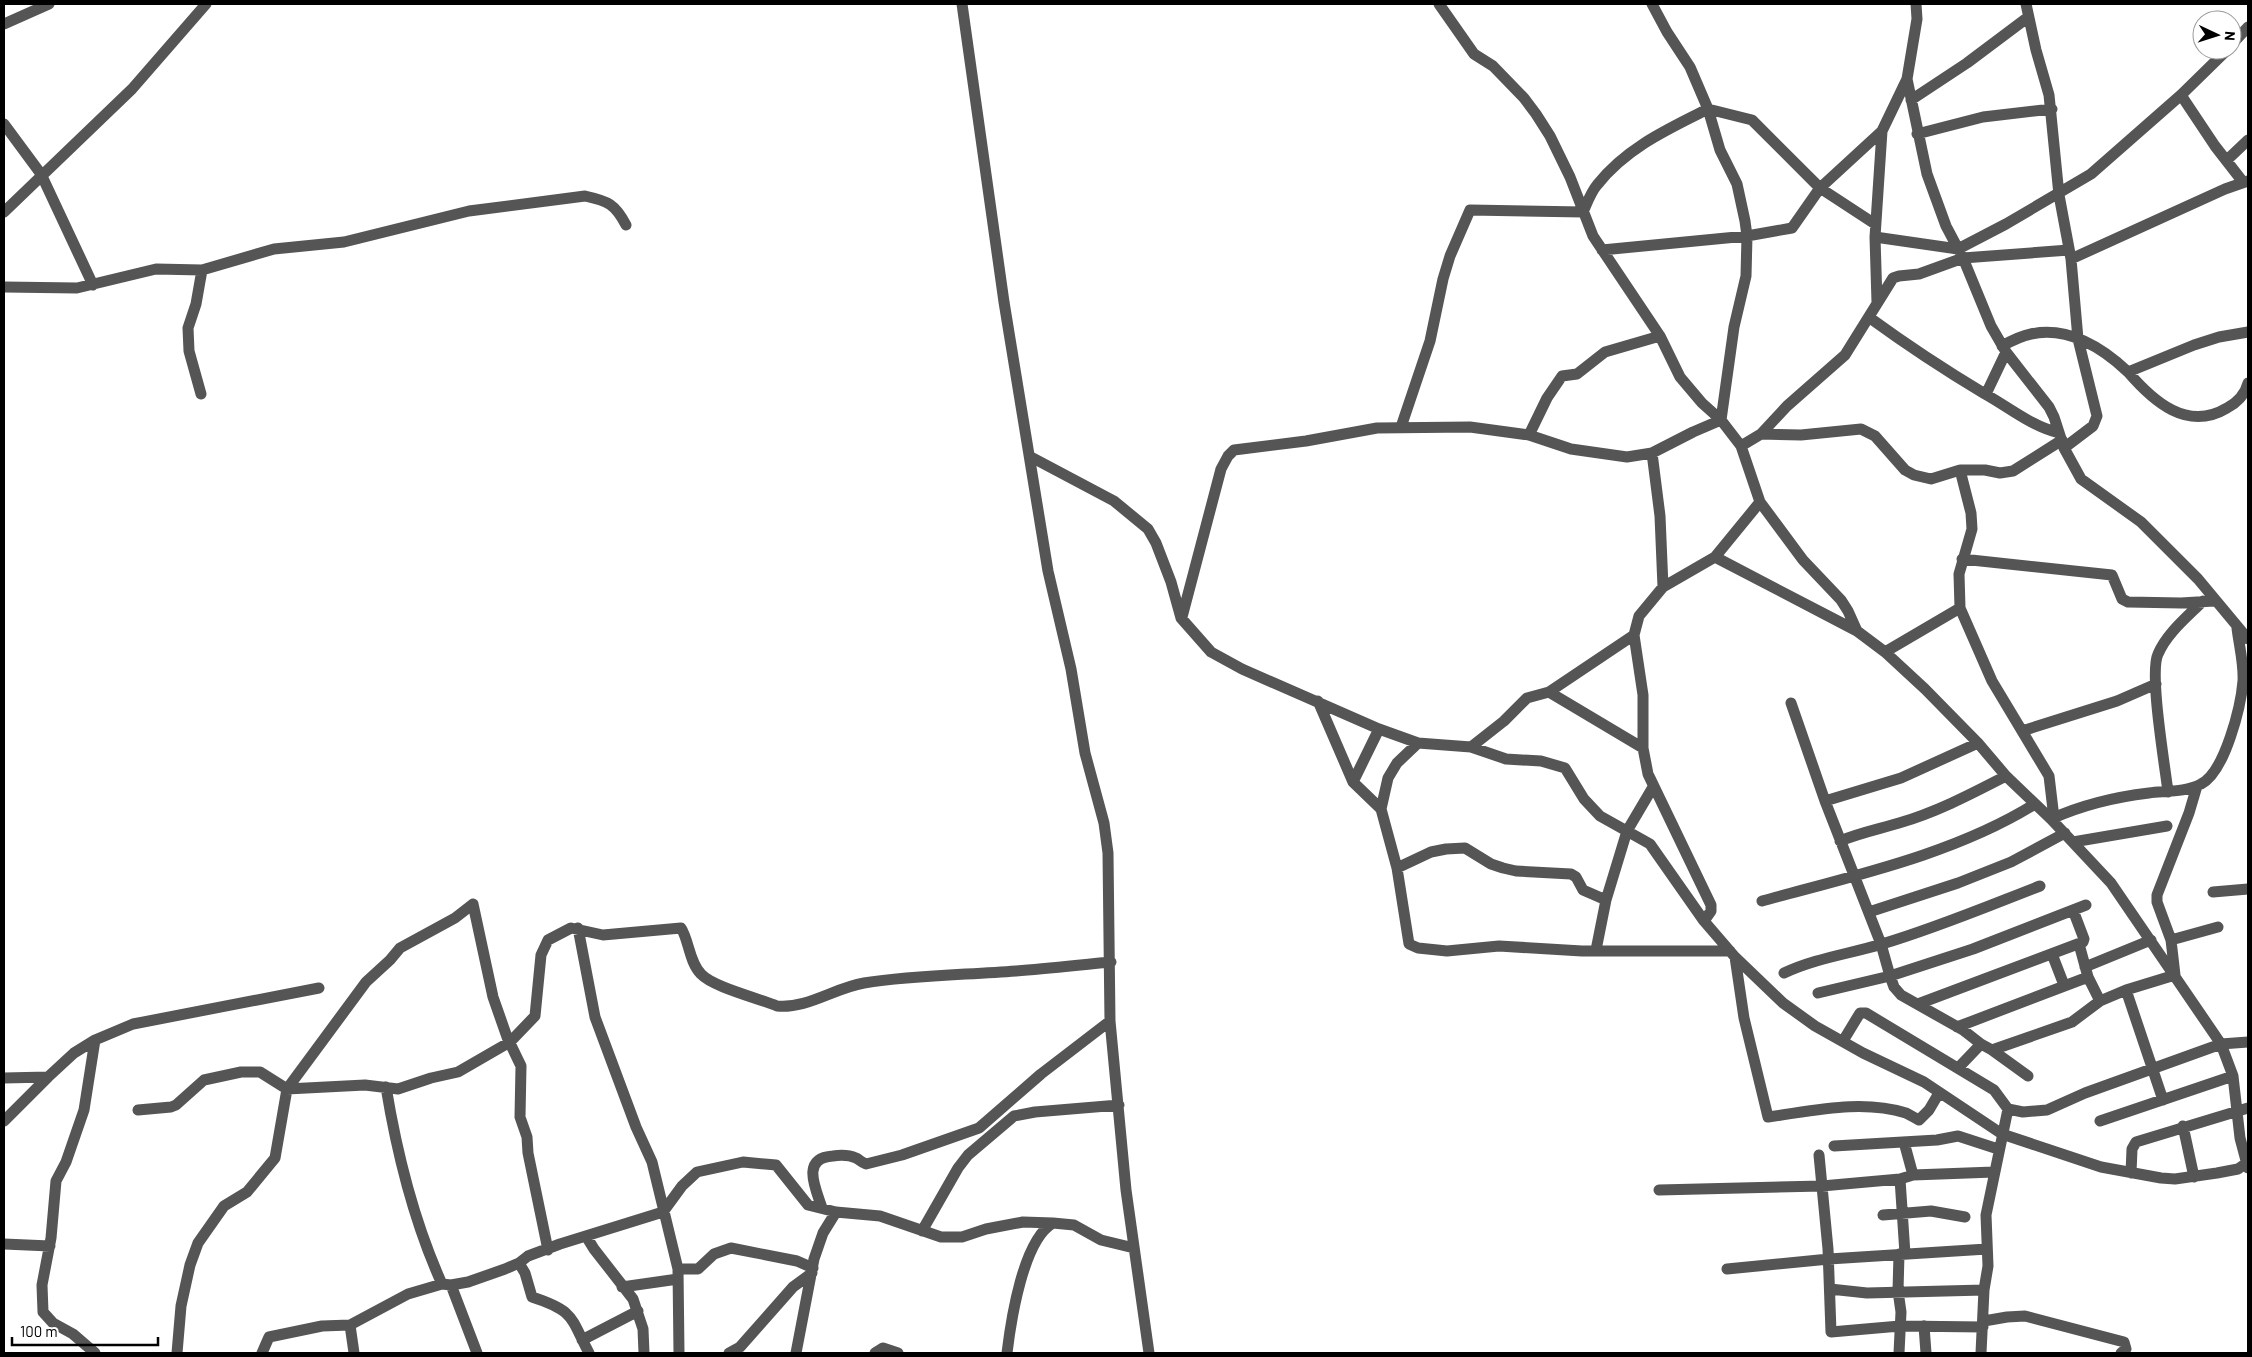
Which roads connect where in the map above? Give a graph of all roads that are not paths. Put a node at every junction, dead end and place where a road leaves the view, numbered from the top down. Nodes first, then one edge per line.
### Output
1 (49, 4) edge
2 (206, 4) edge
3 (962, 4) edge
4 (1439, 4) edge
5 (1652, 4) edge
6 (1916, 4) edge
7 (2026, 4) edge
8 (36, 6) edge
9 (2027, 18) junction
10 (4, 24) edge
11 (2217, 60) edge
12 (1907, 79) junction
13 (2181, 95) junction
14 (1911, 100) junction
15 (1708, 109) junction
16 (2052, 109) junction
17 (4, 124) edge
18 (1882, 131) junction
19 (1916, 134) junction
20 (2248, 140) edge
21 (2227, 160) junction
22 (42, 174) junction
23 (2246, 182) edge
24 (1820, 188) junction
25 (2059, 195) junction
26 (4, 212) edge
27 (1583, 212) junction
28 (1875, 224) junction
29 (626, 225) dead end
30 (1747, 236) junction
31 (1875, 237) junction
32 (1602, 250) junction
33 (1960, 254) junction
34 (2070, 255) junction
35 (202, 270) junction
36 (93, 285) junction
37 (4, 287) edge
38 (1877, 304) junction
39 (1870, 318) junction
40 (2248, 332) edge
41 (1660, 336) junction
42 (2078, 339) junction
43 (2004, 349) junction
44 (2128, 372) junction
45 (2248, 383) edge
46 (201, 394) dead end
47 (1986, 394) junction
48 (1721, 420) junction
49 (1401, 427) junction
50 (1761, 434) junction
51 (1529, 435) junction
52 (2062, 440) junction
53 (1741, 446) junction
54 (1652, 454) junction
55 (1031, 457) junction
56 (1960, 470) junction
57 (1760, 502) junction
58 (1715, 557) junction
59 (1962, 559) junction
60 (1663, 587) junction
61 (2209, 601) junction
62 (1960, 608) junction
63 (1182, 618) junction
64 (2238, 628) junction
65 (1857, 631) junction
66 (1634, 635) junction
67 (2248, 639) edge
68 (1885, 652) junction
69 (2156, 684) junction
70 (1549, 692) junction
71 (1318, 702) junction
72 (1791, 703) dead end
73 (1380, 729) junction
74 (2022, 731) junction
75 (1418, 742) junction
76 (1978, 743) junction
77 (1471, 747) junction
78 (1642, 748) junction
79 (2006, 776) junction
80 (1353, 782) junction
81 (2197, 786) junction
82 (1653, 787) junction
83 (2168, 792) junction
84 (1825, 801) junction
85 (2035, 804) junction
86 (1381, 809) junction
87 (2052, 818) junction
88 (2167, 826) dead end
89 (1627, 831) junction
90 (2065, 833) junction
91 (1840, 842) junction
92 (2073, 842) junction
93 (1397, 868) junction
94 (1854, 875) junction
95 (2040, 886) dead end
96 (2248, 888) edge
97 (2213, 892) dead end
98 (1606, 900) junction
99 (1762, 901) dead end
100 (2086, 905) dead end
101 (2073, 910) junction
102 (1869, 912) junction
103 (1704, 921) junction
104 (2165, 923) junction
105 (2218, 927) dead end
106 (578, 928) junction
107 (2148, 935) junction
108 (2171, 940) junction
109 (1881, 944) junction
110 (2079, 944) junction
111 (1596, 950) junction
112 (1733, 954) junction
113 (2052, 954) junction
114 (1111, 962) junction
115 (2087, 972) junction
116 (1784, 973) dead end
117 (2175, 975) junction
118 (1890, 976) junction
119 (2064, 985) junction
120 (319, 988) dead end
121 (2126, 990) junction
122 (1818, 993) dead end
123 (2100, 1001) junction
124 (1918, 1004) junction
125 (1110, 1021) junction
126 (1957, 1027) junction
127 (95, 1040) junction
128 (1844, 1041) junction
129 (510, 1042) junction
130 (2248, 1042) edge
131 (1981, 1044) junction
132 (2221, 1044) junction
133 (1992, 1050) junction
134 (2153, 1067) junction
135 (1959, 1068) junction
136 (48, 1076) junction
137 (2028, 1076) dead end
138 (2233, 1076) junction
139 (4, 1078) edge
140 (386, 1087) junction
141 (287, 1089) junction
142 (1939, 1094) junction
143 (2163, 1100) junction
144 (1119, 1105) junction
145 (2008, 1109) junction
146 (138, 1110) dead end
147 (2243, 1110) edge
148 (4, 1121) edge
149 (2100, 1121) dead end
150 (2184, 1126) junction
151 (2002, 1134) junction
152 (1904, 1142) junction
153 (1834, 1146) dead end
154 (1998, 1149) junction
155 (1819, 1155) dead end
156 (2248, 1164) edge
157 (1994, 1172) junction
158 (2131, 1173) junction
159 (1913, 1175) junction
160 (2194, 1177) junction
161 (1900, 1178) junction
162 (1822, 1186) junction
163 (1659, 1190) dead end
164 (822, 1208) junction
165 (662, 1212) junction
166 (836, 1212) junction
167 (1903, 1214) junction
168 (1883, 1215) dead end
169 (1965, 1217) dead end
170 (1054, 1223) junction
171 (922, 1231) junction
172 (586, 1236) junction
173 (4, 1244) edge
174 (50, 1246) junction
175 (1134, 1248) junction
176 (1987, 1248) junction
177 (548, 1250) junction
178 (1902, 1254) junction
179 (1829, 1259) junction
180 (519, 1263) junction
181 (812, 1270) junction
182 (1726, 1270) dead end
183 (678, 1274) junction
184 (447, 1284) junction
185 (622, 1287) junction
186 (1830, 1289) junction
187 (1984, 1290) junction
188 (1898, 1291) junction
189 (638, 1311) junction
190 (1983, 1324) junction
191 (350, 1325) junction
192 (1900, 1326) junction
193 (1924, 1326) junction
194 (582, 1340) junction
195 (2124, 1352) edge
196 (95, 1353) edge
197 (176, 1353) edge
198 (262, 1353) edge
199 (354, 1353) edge
200 (477, 1353) edge
201 (589, 1353) edge
202 (644, 1353) edge
203 (679, 1353) edge
204 (729, 1353) edge
205 (796, 1353) edge
206 (875, 1353) edge
207 (898, 1353) edge
208 (1007, 1353) edge
209 (1149, 1353) edge
210 (1898, 1353) edge
211 (1926, 1353) edge
212 (1981, 1353) edge

1 - 8 street
2 - 22 street
3 - 55 street
4 - 27 street
5 - 15 street
6 - 12 street
7 - 9 street
8 - 10 street
9 - 14 street
9 - 16 street
11 - 13 street
12 - 14 street
12 - 18 street
13 - 21 street
13 - 25 street
14 - 19 street
15 - 24 street
15 - 27 street
15 - 30 street
16 - 19 street
16 - 25 street
17 - 22 street
18 - 24 street
18 - 28 street
19 - 33 street
20 - 21 street
21 - 23 street
22 - 26 street
22 - 36 street
23 - 34 street
24 - 28 street
24 - 30 street
25 - 33 street
25 - 34 street
27 - 32 street
27 - 49 street
28 - 31 street
29 - 35 street
30 - 32 street
30 - 48 street
31 - 33 street
31 - 38 street
32 - 41 street
33 - 34 street
33 - 38 street
33 - 43 street
34 - 42 street
35 - 36 street
35 - 46 street
36 - 37 street
38 - 39 street
39 - 47 street
39 - 50 street
40 - 44 street
41 - 48 street
41 - 51 street
42 - 43 street
42 - 44 street
42 - 52 street
43 - 47 street
43 - 52 street
44 - 45 street
47 - 52 street
48 - 53 street
48 - 54 street
49 - 51 street
49 - 63 street
50 - 53 street
50 - 56 street
51 - 54 street
52 - 56 street
52 - 61 street
53 - 57 street
54 - 60 street
55 - 63 street
55 - 114 street
56 - 59 street
57 - 58 street
57 - 65 street
58 - 60 street
58 - 65 street
59 - 61 street
59 - 62 street
60 - 66 street
61 - 64 street
61 - 69 street
62 - 68 street
62 - 74 street
63 - 71 street
64 - 67 street
64 - 81 street
65 - 68 street
66 - 70 street
66 - 78 street
68 - 76 street
69 - 74 street
69 - 83 street
70 - 77 street
70 - 78 street
71 - 73 street
71 - 80 street
72 - 84 street
73 - 75 street
73 - 80 street
74 - 87 street
75 - 77 street
75 - 86 street
76 - 79 street
76 - 84 street
77 - 89 street
78 - 82 street
79 - 85 street
79 - 91 street
80 - 86 street
81 - 83 street
81 - 104 street
82 - 89 street
82 - 103 street
83 - 87 street
84 - 91 street
85 - 87 street
85 - 94 street
86 - 93 street
87 - 90 street
88 - 92 street
89 - 98 street
89 - 103 street
90 - 92 street
90 - 102 street
91 - 94 street
92 - 107 street
93 - 98 street
93 - 111 street
94 - 99 street
94 - 102 street
95 - 109 street
96 - 97 street
98 - 111 street
100 - 101 street
101 - 110 street
101 - 118 street
102 - 109 street
103 - 112 street
104 - 107 street
104 - 108 street
105 - 108 street
106 - 114 street
106 - 129 street
106 - 165 street
107 - 115 street
107 - 117 street
108 - 117 street
109 - 116 street
109 - 118 street
110 - 113 street
110 - 115 street
111 - 112 street
112 - 128 street
112 - 142 street
113 - 119 street
113 - 124 street
114 - 125 street
115 - 119 street
115 - 123 street
117 - 121 street
117 - 132 street
118 - 122 street
118 - 124 street
119 - 126 street
120 - 127 street
121 - 123 street
121 - 134 street
123 - 133 street
124 - 126 street
125 - 144 street
125 - 164 street
126 - 131 street
127 - 136 street
127 - 174 street
128 - 135 street
128 - 142 street
129 - 140 street
129 - 141 street
129 - 177 street
130 - 132 street
131 - 133 street
131 - 135 street
132 - 134 street
132 - 138 street
133 - 137 street
134 - 143 street
134 - 145 street
135 - 145 street
136 - 139 street
136 - 148 street
138 - 143 street
138 - 147 street
140 - 141 street
140 - 184 street
141 - 146 street
141 - 197 street
142 - 151 street
143 - 149 street
144 - 171 street
144 - 175 street
145 - 151 street
147 - 150 street
147 - 156 street
150 - 158 street
150 - 160 street
151 - 154 street
151 - 158 street
152 - 153 street
152 - 154 street
152 - 159 street
154 - 157 street
155 - 162 street
156 - 160 street
157 - 159 street
157 - 176 street
158 - 160 street
159 - 161 street
161 - 162 street
161 - 167 street
162 - 163 street
162 - 179 street
164 - 165 street
164 - 166 street
165 - 172 street
165 - 183 street
166 - 171 street
166 - 181 street
167 - 168 street
167 - 169 street
167 - 178 street
170 - 171 street
170 - 175 street
170 - 208 street
172 - 177 street
172 - 185 street
173 - 174 street
174 - 196 street
175 - 209 street
176 - 178 street
176 - 187 street
177 - 180 street
178 - 179 street
178 - 188 street
179 - 182 street
179 - 186 street
180 - 184 street
180 - 194 street
181 - 183 street
181 - 204 street
181 - 205 street
183 - 185 street
183 - 203 street
184 - 191 street
184 - 200 street
185 - 189 street
186 - 188 street
186 - 192 street
187 - 188 street
187 - 190 street
188 - 192 street
189 - 194 street
189 - 202 street
190 - 193 street
190 - 195 street
190 - 212 street
191 - 198 street
191 - 199 street
192 - 193 street
192 - 210 street
193 - 211 street
194 - 201 street
206 - 207 street

